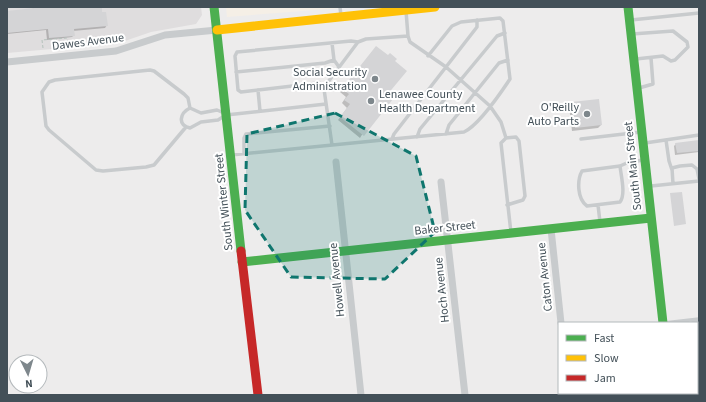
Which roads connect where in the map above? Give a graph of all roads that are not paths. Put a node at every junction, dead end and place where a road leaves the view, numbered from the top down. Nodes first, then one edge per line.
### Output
1 (214, 7) edge
2 (340, 7) edge
3 (435, 7) edge
4 (628, 7) edge
5 (406, 10) junction
6 (699, 13) edge
7 (341, 17) junction
8 (477, 20) junction
9 (630, 20) junction
10 (217, 30) junction
11 (505, 33) junction
12 (631, 34) junction
13 (408, 36) junction
14 (358, 42) junction
15 (332, 43) junction
16 (428, 56) junction
17 (650, 58) junction
18 (334, 60) junction
19 (508, 60) junction
20 (634, 60) junction
21 (7, 62) edge
22 (339, 67) junction
23 (446, 67) junction
24 (236, 72) junction
25 (460, 80) junction
26 (326, 85) junction
27 (637, 88) junction
28 (258, 90) junction
29 (475, 93) junction
30 (326, 104) junction
31 (490, 106) junction
32 (190, 108) junction
33 (260, 111) junction
34 (201, 113) junction
35 (226, 115) junction
36 (201, 122) junction
37 (330, 126) junction
38 (186, 127) junction
39 (642, 132) junction
40 (446, 134) junction
41 (699, 135) edge
42 (417, 137) junction
43 (506, 138) junction
44 (582, 139) dead end
45 (392, 140) junction
46 (666, 140) junction
47 (643, 143) junction
48 (332, 146) junction
49 (244, 154) junction
50 (231, 155) junction
51 (645, 160) junction
52 (336, 162) dead end
53 (620, 166) junction
54 (672, 170) junction
55 (699, 180) edge
56 (441, 182) dead end
57 (673, 184) junction
58 (648, 186) junction
59 (507, 204) junction
60 (598, 205) junction
61 (651, 218) junction
62 (601, 223) junction
63 (551, 229) junction
64 (511, 233) junction
65 (448, 240) junction
66 (345, 251) junction
67 (242, 262) junction
68 (699, 319) edge
69 (682, 321) junction
70 (561, 322) edge
71 (663, 322) edge
72 (672, 322) edge
73 (687, 322) edge
74 (258, 395) edge
75 (361, 395) edge
76 (465, 395) edge

1 - 10 street, South Winter Street
2 - 7 lane
3 - 5 street
4 - 9 street, South Main Street
5 - 7 street
5 - 13 lane
6 - 9 lane
7 - 10 street
8 - 11 lane
8 - 16 lane
8 - 23 lane
9 - 12 street, South Main Street
10 - 21 street, Dawes Avenue
10 - 35 street, South Winter Street
11 - 19 lane
11 - 25 lane
12 - 17 lane
12 - 20 street, South Main Street
13 - 14 lane
13 - 16 lane
14 - 15 lane
14 - 22 lane
15 - 18 lane
15 - 24 lane
16 - 23 lane
17 - 20 lane
17 - 27 lane
18 - 22 lane
18 - 24 lane
19 - 29 lane
19 - 31 lane
20 - 27 street, South Main Street
22 - 26 lane
23 - 25 lane
23 - 45 lane
24 - 28 lane
25 - 29 lane
25 - 42 lane
26 - 28 lane
26 - 30 lane
27 - 39 street, South Main Street
28 - 33 lane
29 - 31 lane
29 - 40 lane
30 - 33 lane
30 - 37 lane
31 - 40 lane
31 - 43 lane
32 - 34 lane
32 - 38 lane
32 - 38 lane
33 - 35 lane
34 - 35 lane
34 - 36 lane
35 - 36 lane
35 - 50 street, South Winter Street
36 - 38 lane
37 - 48 lane
37 - 49 lane
39 - 44 lane
39 - 47 street, South Main Street
40 - 42 lane
41 - 46 lane
42 - 45 lane
43 - 59 lane
43 - 59 lane
45 - 48 lane
46 - 47 lane
46 - 54 lane
47 - 51 street, South Main Street
48 - 49 lane
49 - 50 lane
50 - 67 street, South Winter Street
51 - 53 lane
51 - 58 street, South Main Street
52 - 66 street, Howell Avenue
53 - 60 lane
53 - 60 lane
54 - 55 lane
54 - 57 lane
55 - 57 lane
56 - 65 street, Hoch Avenue
57 - 58 lane
58 - 61 street, South Main Street
59 - 64 lane
60 - 62 lane
61 - 62 street, Baker Street
61 - 71 street, South Main Street
62 - 63 street, Baker Street
63 - 64 street, Baker Street
63 - 70 street, Caton Avenue
64 - 65 street, Baker Street
65 - 66 street, Baker Street
65 - 76 street, Hoch Avenue
66 - 67 street, Baker Street
66 - 75 street, Howell Avenue
67 - 74 street, South Winter Street
68 - 69 lane
69 - 72 lane
69 - 73 lane

